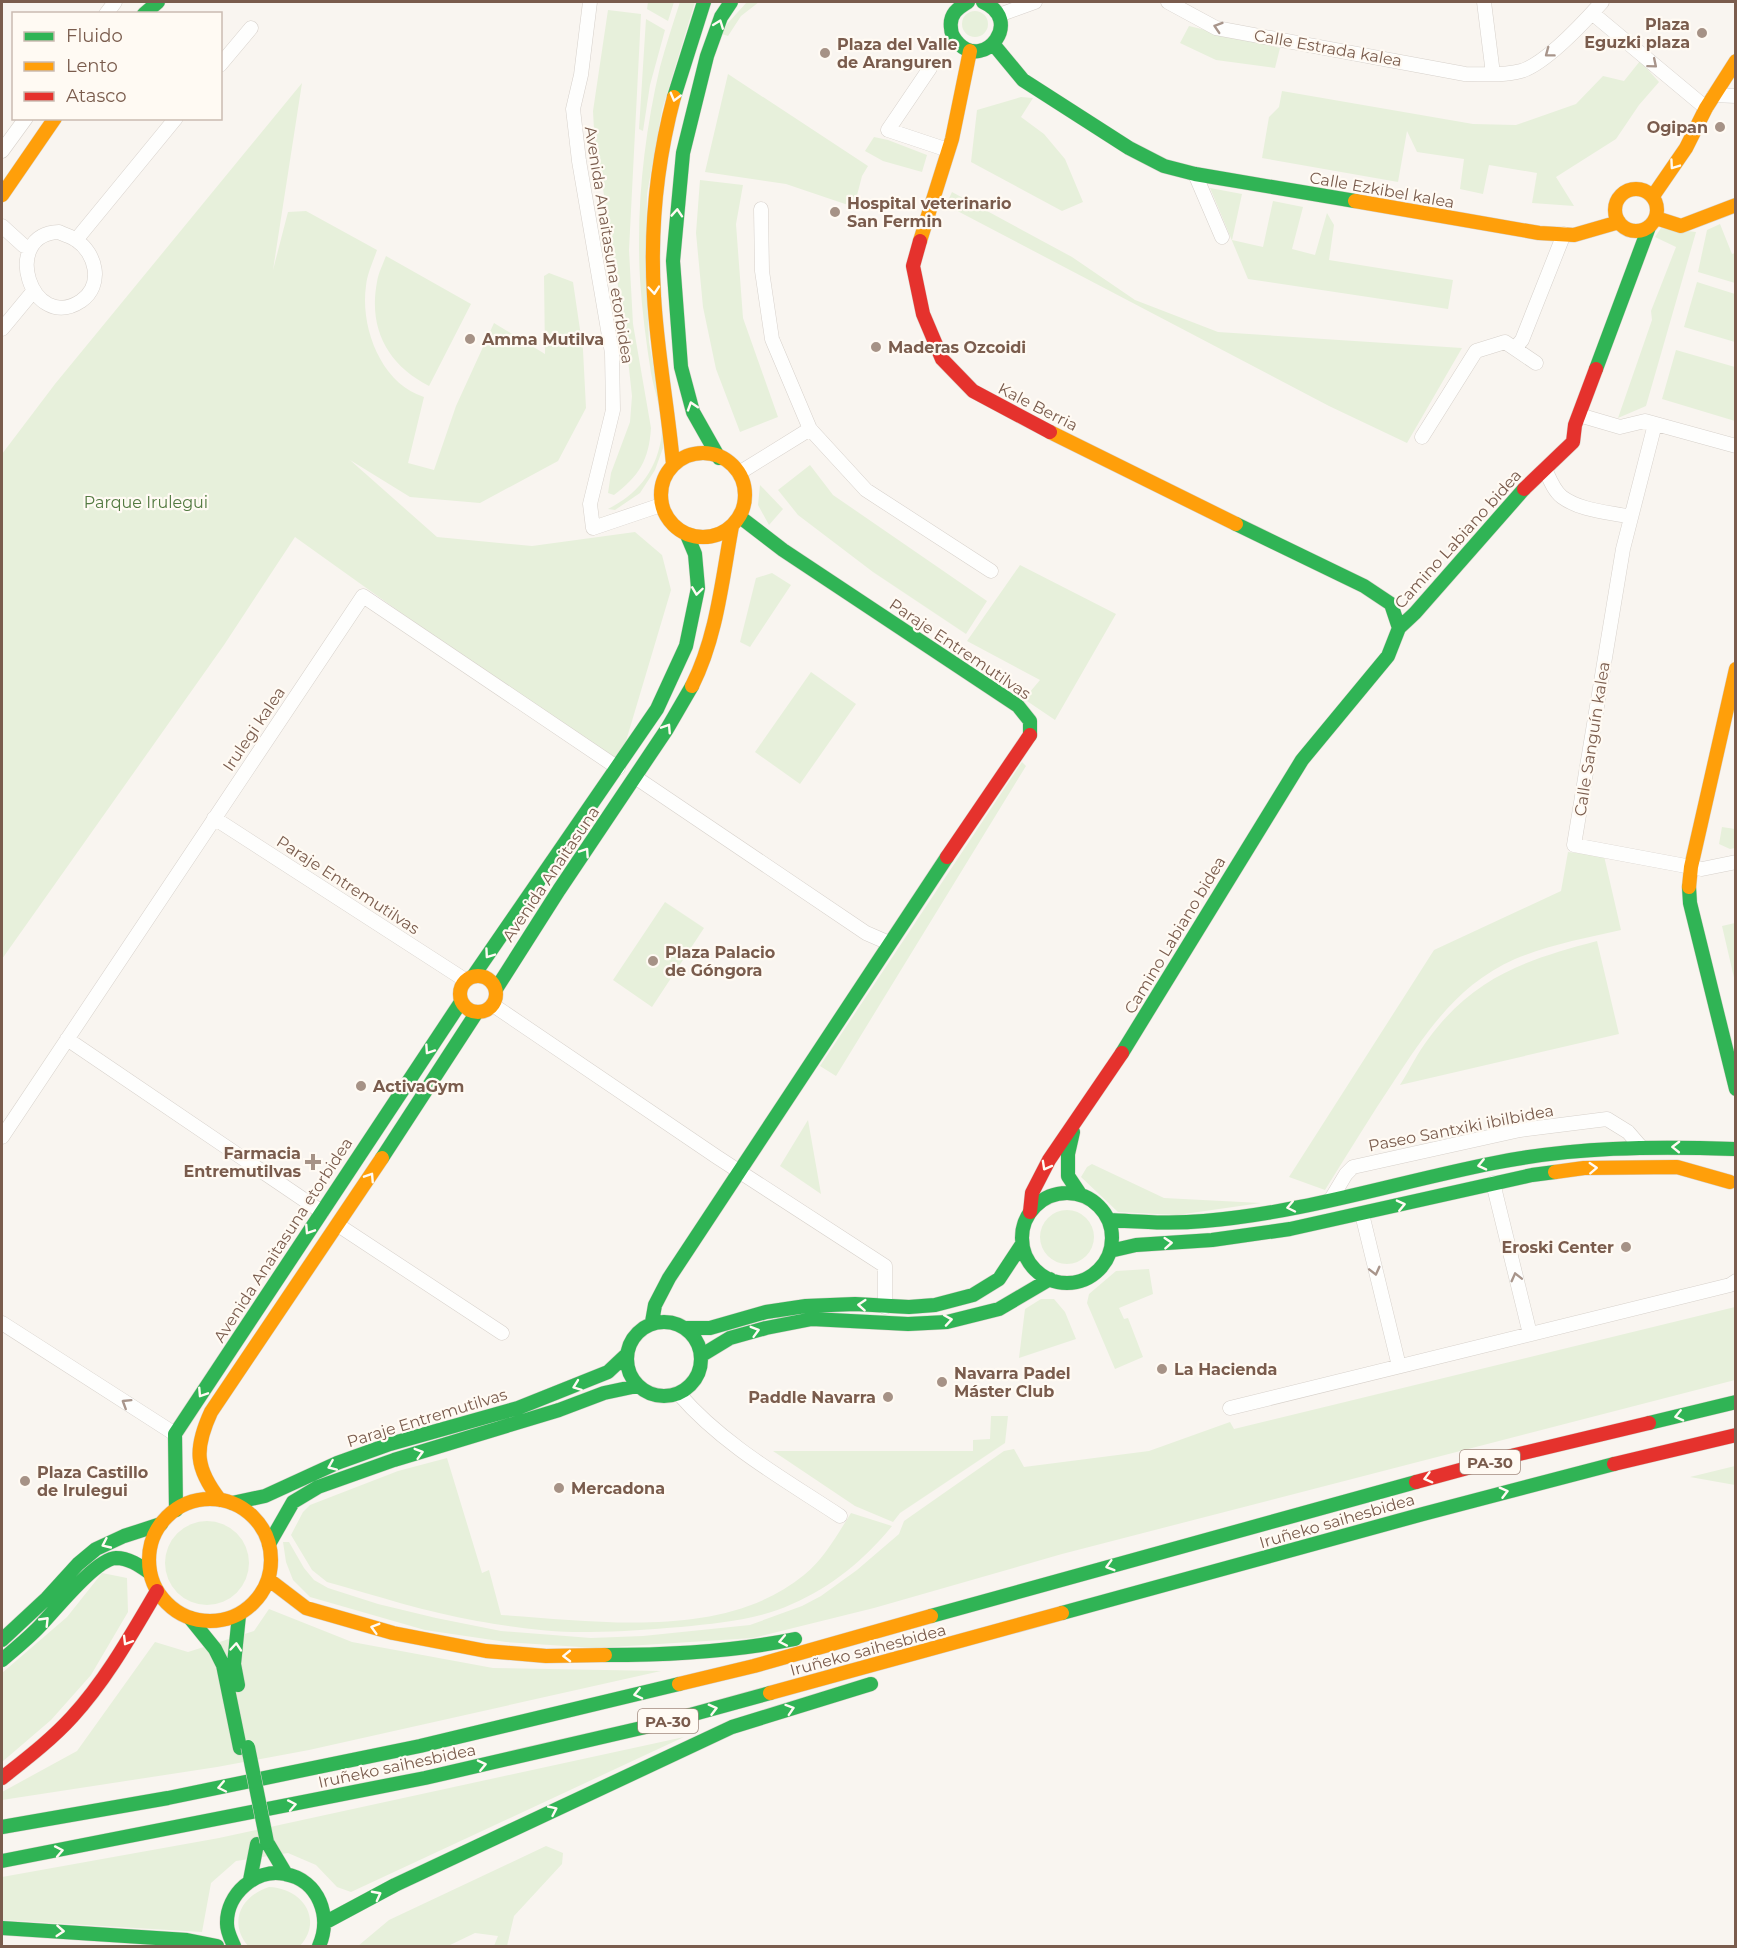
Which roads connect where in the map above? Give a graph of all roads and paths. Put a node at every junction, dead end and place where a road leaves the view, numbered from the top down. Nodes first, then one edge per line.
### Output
1 (158, 2) edge
2 (590, 2) edge
3 (704, 2) edge
4 (731, 2) edge
5 (983, 2) edge
6 (1035, 2) edge
7 (1168, 2) edge
8 (1484, 2) edge
9 (1492, 2) edge
10 (1602, 2) edge
11 (960, 3) edge
12 (146, 12) edge
13 (1592, 13) junction
14 (999, 15) junction
15 (251, 28) dead end
16 (994, 45) junction
17 (970, 51) junction
18 (1736, 61) edge
19 (222, 63) edge
20 (930, 68) dead end
21 (1497, 74) junction
22 (1714, 95) junction
23 (1736, 96) edge
24 (1706, 108) junction
25 (25, 120) edge
26 (54, 120) edge
27 (174, 120) edge
28 (948, 150) junction
29 (2, 151) edge
30 (1195, 174) junction
31 (2, 195) edge
32 (1653, 196) junction
33 (1736, 205) edge
34 (760, 209) dead end
35 (1618, 222) junction
36 (1653, 223) junction
37 (2, 226) edge
38 (1564, 234) junction
39 (1222, 237) dead end
40 (76, 240) junction
41 (24, 246) junction
42 (31, 294) junction
43 (2, 329) edge
44 (1515, 348) junction
45 (1536, 363) dead end
46 (1579, 415) junction
47 (1655, 424) junction
48 (810, 429) junction
49 (1422, 437) dead end
50 (1736, 446) edge
51 (719, 458) junction
52 (673, 464) junction
53 (1545, 469) junction
54 (739, 473) junction
55 (661, 505) junction
56 (1631, 517) junction
57 (736, 521) junction
58 (687, 535) junction
59 (991, 571) dead end
60 (1399, 628) junction
61 (1736, 669) edge
62 (618, 768) junction
63 (635, 777) junction
64 (214, 818) junction
65 (1736, 862) edge
66 (1691, 867) junction
67 (889, 943) junction
68 (470, 978) junction
69 (496, 989) junction
70 (461, 1002) junction
71 (493, 1005) junction
72 (477, 1012) junction
73 (67, 1039) junction
74 (1730, 1048) edge
75 (1736, 1089) edge
76 (1074, 1126) junction
77 (2, 1137) edge
78 (1641, 1147) junction
79 (1735, 1149) edge
80 (740, 1171) junction
81 (1493, 1184) junction
82 (1733, 1185) edge
83 (1080, 1194) junction
84 (1331, 1199) junction
85 (322, 1212) junction
86 (1030, 1212) junction
87 (1362, 1214) junction
88 (1109, 1220) junction
89 (338, 1225) junction
90 (1022, 1244) junction
91 (1110, 1251) junction
92 (1050, 1280) junction
93 (1736, 1281) edge
94 (885, 1306) junction
95 (652, 1322) junction
96 (2, 1323) edge
97 (687, 1328) junction
98 (502, 1333) dead end
99 (1530, 1334) junction
100 (626, 1355) junction
101 (702, 1355) junction
102 (1399, 1366) junction
103 (637, 1386) junction
104 (679, 1394) junction
105 (1736, 1402) edge
106 (1230, 1408) dead end
107 (175, 1434) junction
108 (1736, 1436) edge
109 (226, 1502) junction
110 (176, 1509) junction
111 (840, 1516) dead end
112 (161, 1524) junction
113 (1247, 1527) junction
114 (1326, 1541) junction
115 (269, 1544) junction
116 (150, 1573) junction
117 (268, 1579) junction
118 (157, 1591) junction
119 (1142, 1606) dead end
120 (239, 1615) junction
121 (190, 1618) junction
122 (2, 1640) edge
123 (2, 1660) edge
124 (879, 1682) dead end
125 (244, 1748) junction
126 (2, 1778) edge
127 (2, 1827) edge
128 (262, 1843) junction
129 (2, 1861) edge
130 (286, 1874) junction
131 (250, 1880) junction
132 (326, 1922) junction
133 (2, 1928) edge
134 (217, 1947) edge
135 (234, 1947) edge
136 (319, 1947) edge

1 - 12 main road
2 - 55 street, Avenida Anaitasuna etorbidea
3 -> 52 main road
51 -> 4 main road
5 - 14 main road
6 - 14 street
21 -> 7 street, Calle Estrada kalea
8 - 21 street
9 - 21 street
10 - 13 street, Calle Estrada kalea
11 - 17 main road
13 -> 21 street, Calle Estrada kalea
13 -> 24 street
14 - 16 main road
15 - 19 street
16 - 17 main road
16 - 30 main road, Calle Ezkibel kalea
17 - 28 main road, Kale Berria
18 - 22 main road
20 - 28 street
22 - 23 street
22 - 24 main road
24 -> 32 main road
25 - 29 street
26 - 31 main road
27 - 40 street
28 - 60 main road, Kale Berria
30 - 38 main road, Calle Ezkibel kalea
30 - 39 street
32 - 35 main road
32 - 36 main road
33 - 36 main road
34 - 48 street
35 - 36 main road
35 - 38 main road, Calle Ezkibel kalea
36 - 46 main road, Camino Labiano bidea
37 - 41 street
38 - 44 street
40 - 41 street
40 - 42 street
41 - 42 street
42 - 43 street
44 - 45 street
44 - 49 street
46 - 47 street
46 - 53 main road, Camino Labiano bidea
47 - 50 street
47 - 56 street, Calle Sanguín kalea
48 - 54 street
48 - 59 street
51 - 52 main road
51 - 54 main road
52 - 55 main road
53 - 56 street
53 - 60 main road, Camino Labiano bidea
54 - 57 main road
55 - 58 main road
56 - 66 street, Calle Sanguín kalea
57 - 58 main road
63 -> 57 main road
57 - 67 main road, Paraje Entremutilvas
58 -> 62 main road
60 - 76 main road, Camino Labiano bidea
61 - 66 main road
62 - 64 street, Irulegi kalea
62 -> 68 main road, Avenida Anaitasuna
63 - 67 street
69 -> 63 main road, Avenida Anaitasuna
64 - 68 street, Paraje Entremutilvas
64 - 73 street, Irulegi kalea
65 - 66 street
66 - 74 main road
67 - 80 main road, Paraje Entremutilvas
68 - 69 main road
68 - 70 main road
69 - 71 main road
70 - 72 main road
70 -> 85 main road, Avenida Anaitasuna etorbidea
71 - 72 main road
71 - 80 street
89 -> 72 main road
73 - 77 street, Irulegi kalea
73 - 85 street
74 - 75 main road
76 - 83 main road, Camino Labiano bidea
76 -> 86 main road, Camino Labiano bidea
79 -> 78 main road
78 -> 84 main road
78 - 84 street, Paseo Santxiki ibilbidea
79 - 82 main road
80 - 94 street
80 - 95 main road, Paraje Entremutilvas
81 -> 82 main road
87 -> 81 main road
99 -> 81 street
83 - 86 main road
83 - 88 main road
84 -> 88 main road
85 -> 107 main road, Avenida Anaitasuna etorbidea
86 - 90 main road
91 -> 87 main road
87 -> 102 street
88 - 91 main road
89 - 98 street
89 - 109 main road
90 - 92 main road
90 - 94 main road
91 - 92 main road
101 -> 92 main road
93 - 99 street
94 -> 97 main road
95 - 97 main road
95 - 100 main road
107 -> 96 street
97 - 101 main road
99 - 102 street
100 - 103 main road
100 -> 109 main road, Paraje Entremutilvas
101 - 104 main road
102 - 106 street
103 - 104 main road
115 -> 103 main road, Paraje Entremutilvas
104 - 111 street
105 -> 113 main road, Iruñeko saihesbidea / PA-30
107 - 110 main road
114 -> 108 main road, Iruñeko saihesbidea / PA-30
109 - 110 main road
109 - 115 main road
110 - 112 main road
112 - 116 main road
112 -> 122 main road
113 -> 117 main road
113 -> 127 main road, Iruñeko saihesbidea / PA-30
114 - 119 main road
129 -> 114 main road, Iruñeko saihesbidea / PA-30
115 - 117 main road
116 - 118 main road
123 -> 116 main road
117 - 120 main road
118 - 121 main road
118 -> 126 main road
120 - 121 main road
125 -> 120 main road
121 - 125 main road
132 -> 124 main road
125 - 128 main road
128 - 130 main road
128 - 131 main road
130 - 131 main road
130 - 132 main road
131 - 135 main road
132 - 136 main road
133 -> 134 main road

